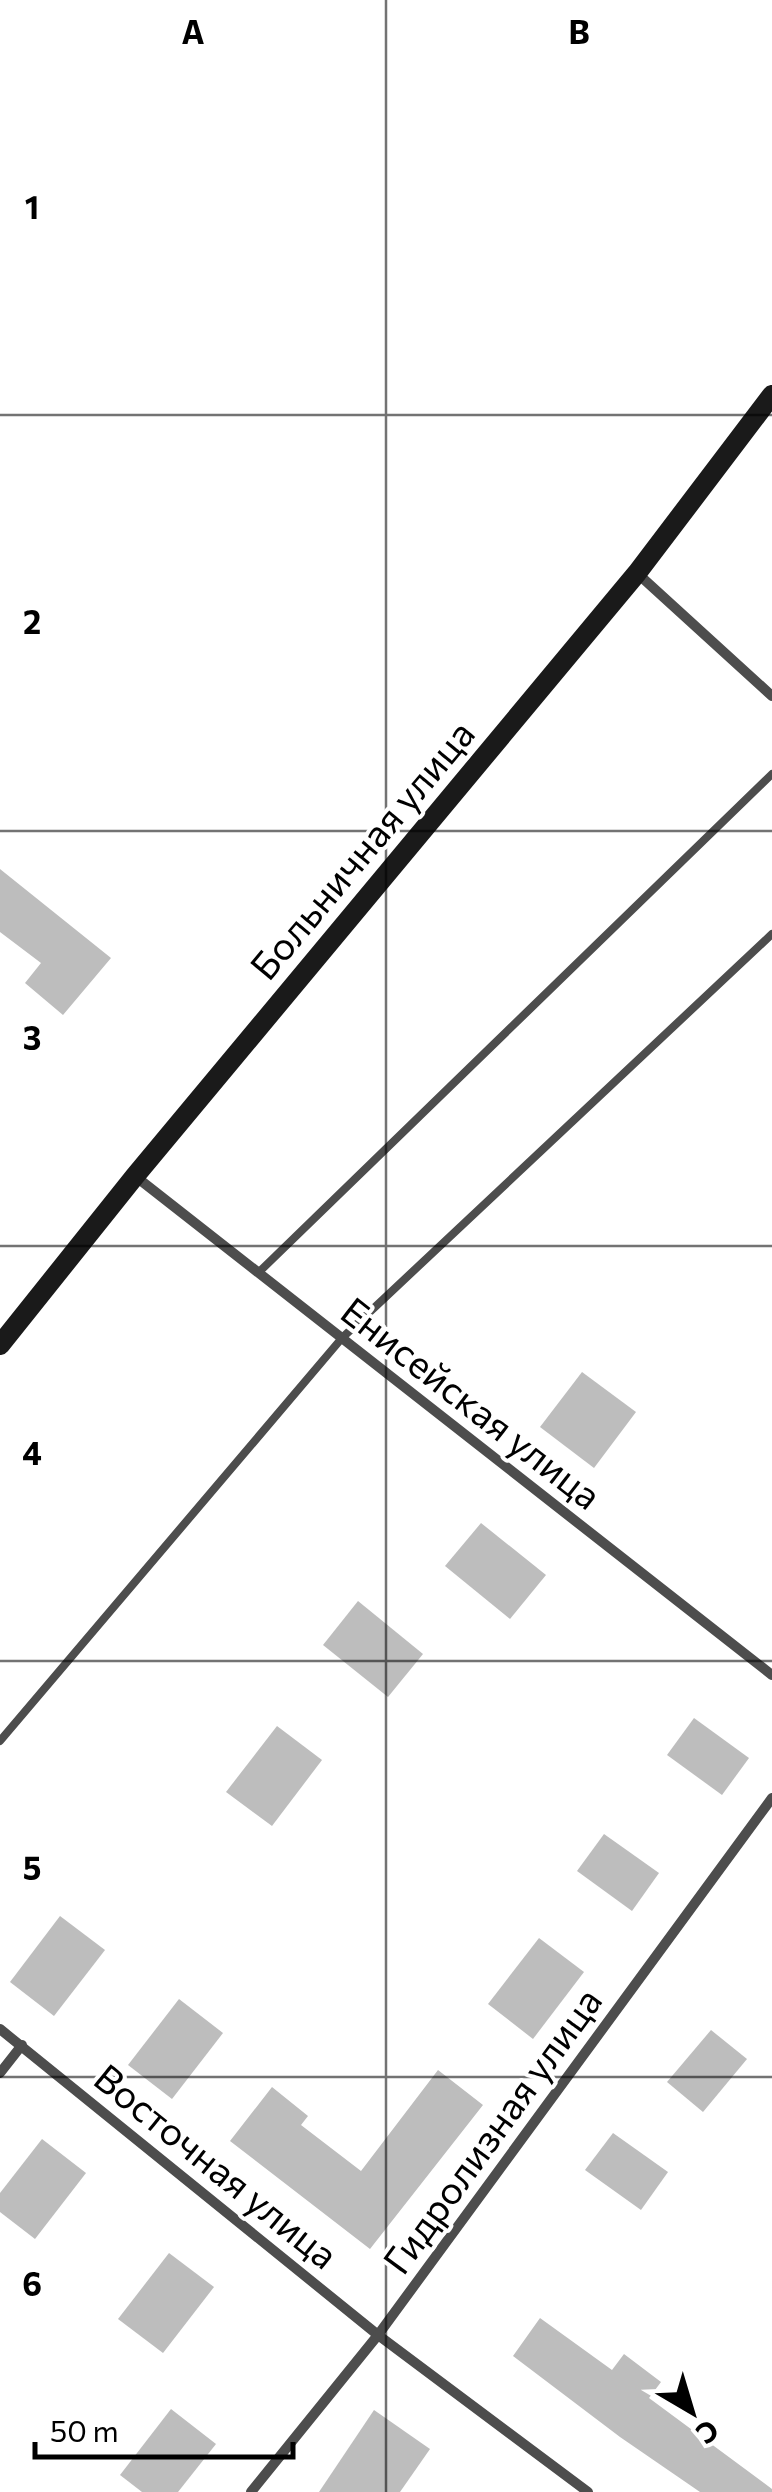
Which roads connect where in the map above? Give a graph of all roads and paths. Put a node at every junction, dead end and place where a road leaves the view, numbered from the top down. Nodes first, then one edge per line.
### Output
1 (772, 395) edge
2 (636, 573) junction
3 (772, 696) edge
4 (772, 774) edge
5 (772, 934) edge
6 (135, 1176) junction
7 (259, 1272) junction
8 (342, 1338) junction
9 (0, 1345) edge
10 (772, 1675) edge
11 (0, 1741) edge
12 (772, 1798) edge
13 (0, 2029) edge
14 (22, 2045) junction
15 (0, 2074) edge
16 (378, 2335) junction
17 (251, 2492) edge
18 (588, 2492) edge

1 - 2 street, Больничная улица
2 - 3 street
2 - 6 street, Больничная улица
4 - 7 lane
5 - 8 lane
6 - 7 street, Енисейская улица
6 - 9 street, Больничная улица
7 - 8 street, Енисейская улица
8 - 10 street, Енисейская улица
8 - 11 lane
12 - 16 street, Гидролизная улица
13 - 14 street, Восточная улица
14 - 15 street
14 - 16 street, Восточная улица
16 - 17 street, Гидролизная улица
16 - 18 street, Восточная улица

